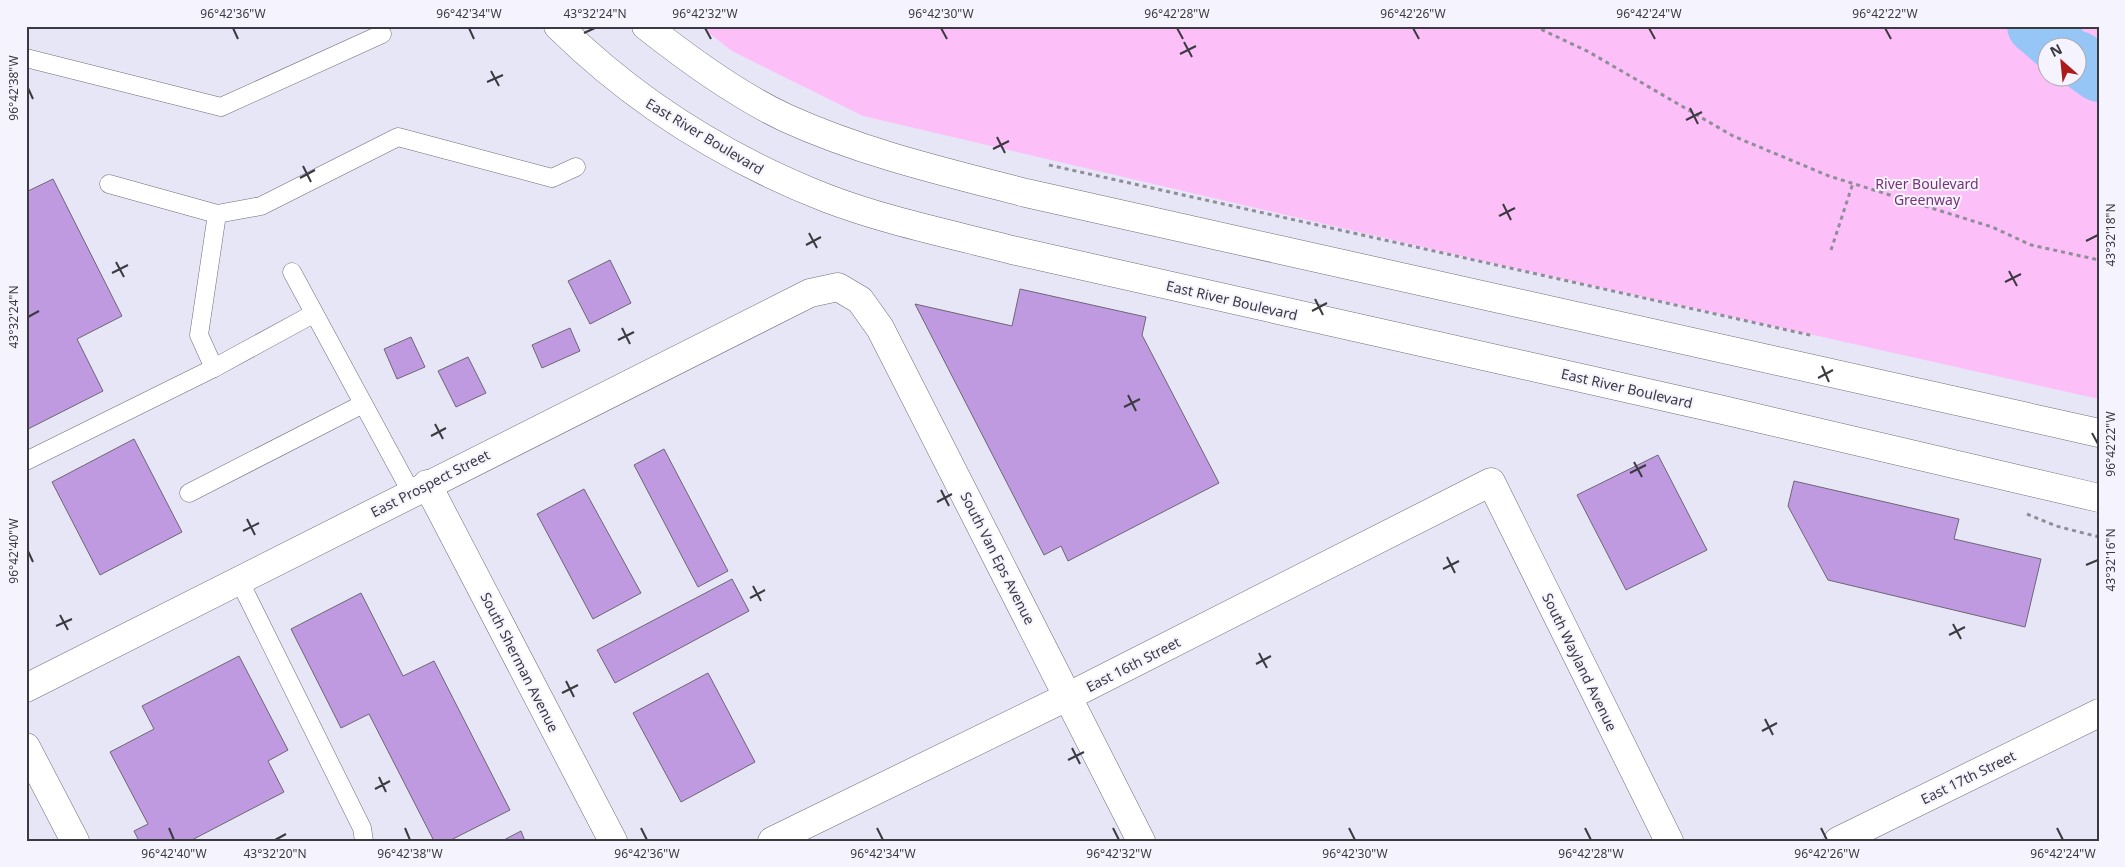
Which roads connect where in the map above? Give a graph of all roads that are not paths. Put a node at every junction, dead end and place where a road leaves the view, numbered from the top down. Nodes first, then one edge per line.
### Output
1 (558, 26) edge
2 (646, 26) edge
3 (382, 34) dead end
4 (26, 58) edge
5 (576, 167) dead end
6 (109, 184) dead end
7 (217, 214) junction
8 (292, 272) dead end
9 (838, 287) joint
10 (313, 314) junction
11 (214, 368) junction
12 (363, 404) junction
13 (2099, 433) edge
14 (26, 461) edge
15 (1492, 482) joint
16 (419, 488) junction
17 (189, 492) dead end
18 (2099, 498) edge
19 (238, 580) junction
20 (26, 688) edge
21 (1069, 696) junction
22 (2099, 713) edge
23 (26, 747) edge
24 (75, 841) edge
25 (364, 841) edge
26 (613, 841) edge
27 (772, 841) edge
28 (1141, 841) edge
29 (1669, 841) edge
30 (1838, 841) edge

1 - 18 street, East River Boulevard
2 - 13 street
3 - 4 lane
5 - 7 lane
6 - 7 lane
7 - 11 lane
8 - 10 lane
9 - 16 street, East Prospect Street
9 - 21 street, South Van Eps Avenue
10 - 11 lane
10 - 12 lane
11 - 14 lane
12 - 16 lane
12 - 17 lane
15 - 21 street, East 16th Street
15 - 29 street, South Wayland Avenue
16 - 19 street, East Prospect Street
16 - 26 street, South Sherman Avenue
19 - 20 street, East Prospect Street
19 - 25 lane
21 - 27 street, East 16th Street
21 - 28 street, South Van Eps Avenue
22 - 30 street, East 17th Street
23 - 24 street

